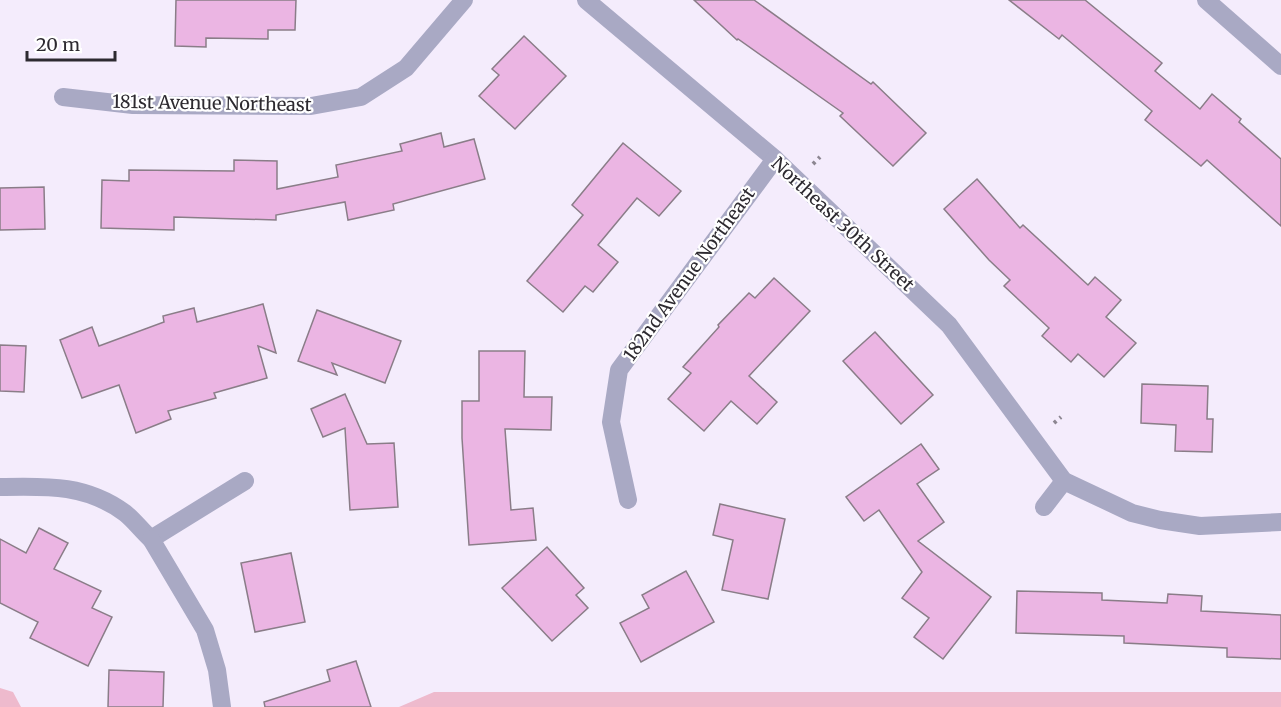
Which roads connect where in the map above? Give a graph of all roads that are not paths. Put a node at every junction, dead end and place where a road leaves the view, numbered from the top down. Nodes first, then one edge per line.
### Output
1 (464, 0) edge
2 (586, 0) edge
3 (1206, 0) edge
4 (1281, 66) edge
5 (63, 96) dead end
6 (774, 159) junction
7 (244, 480) dead end
8 (1064, 482) junction
9 (0, 487) edge
10 (628, 500) dead end
11 (1044, 507) dead end
12 (1281, 522) edge
13 (151, 539) junction
14 (222, 707) edge

1 - 5 street, 181st Avenue Northeast
2 - 6 street, Northeast 30th Street
3 - 4 street
6 - 8 street, Northeast 30th Street
6 - 10 street, 182nd Avenue Northeast
7 - 13 street
8 - 11 street
8 - 12 street
9 - 13 street
13 - 14 street

